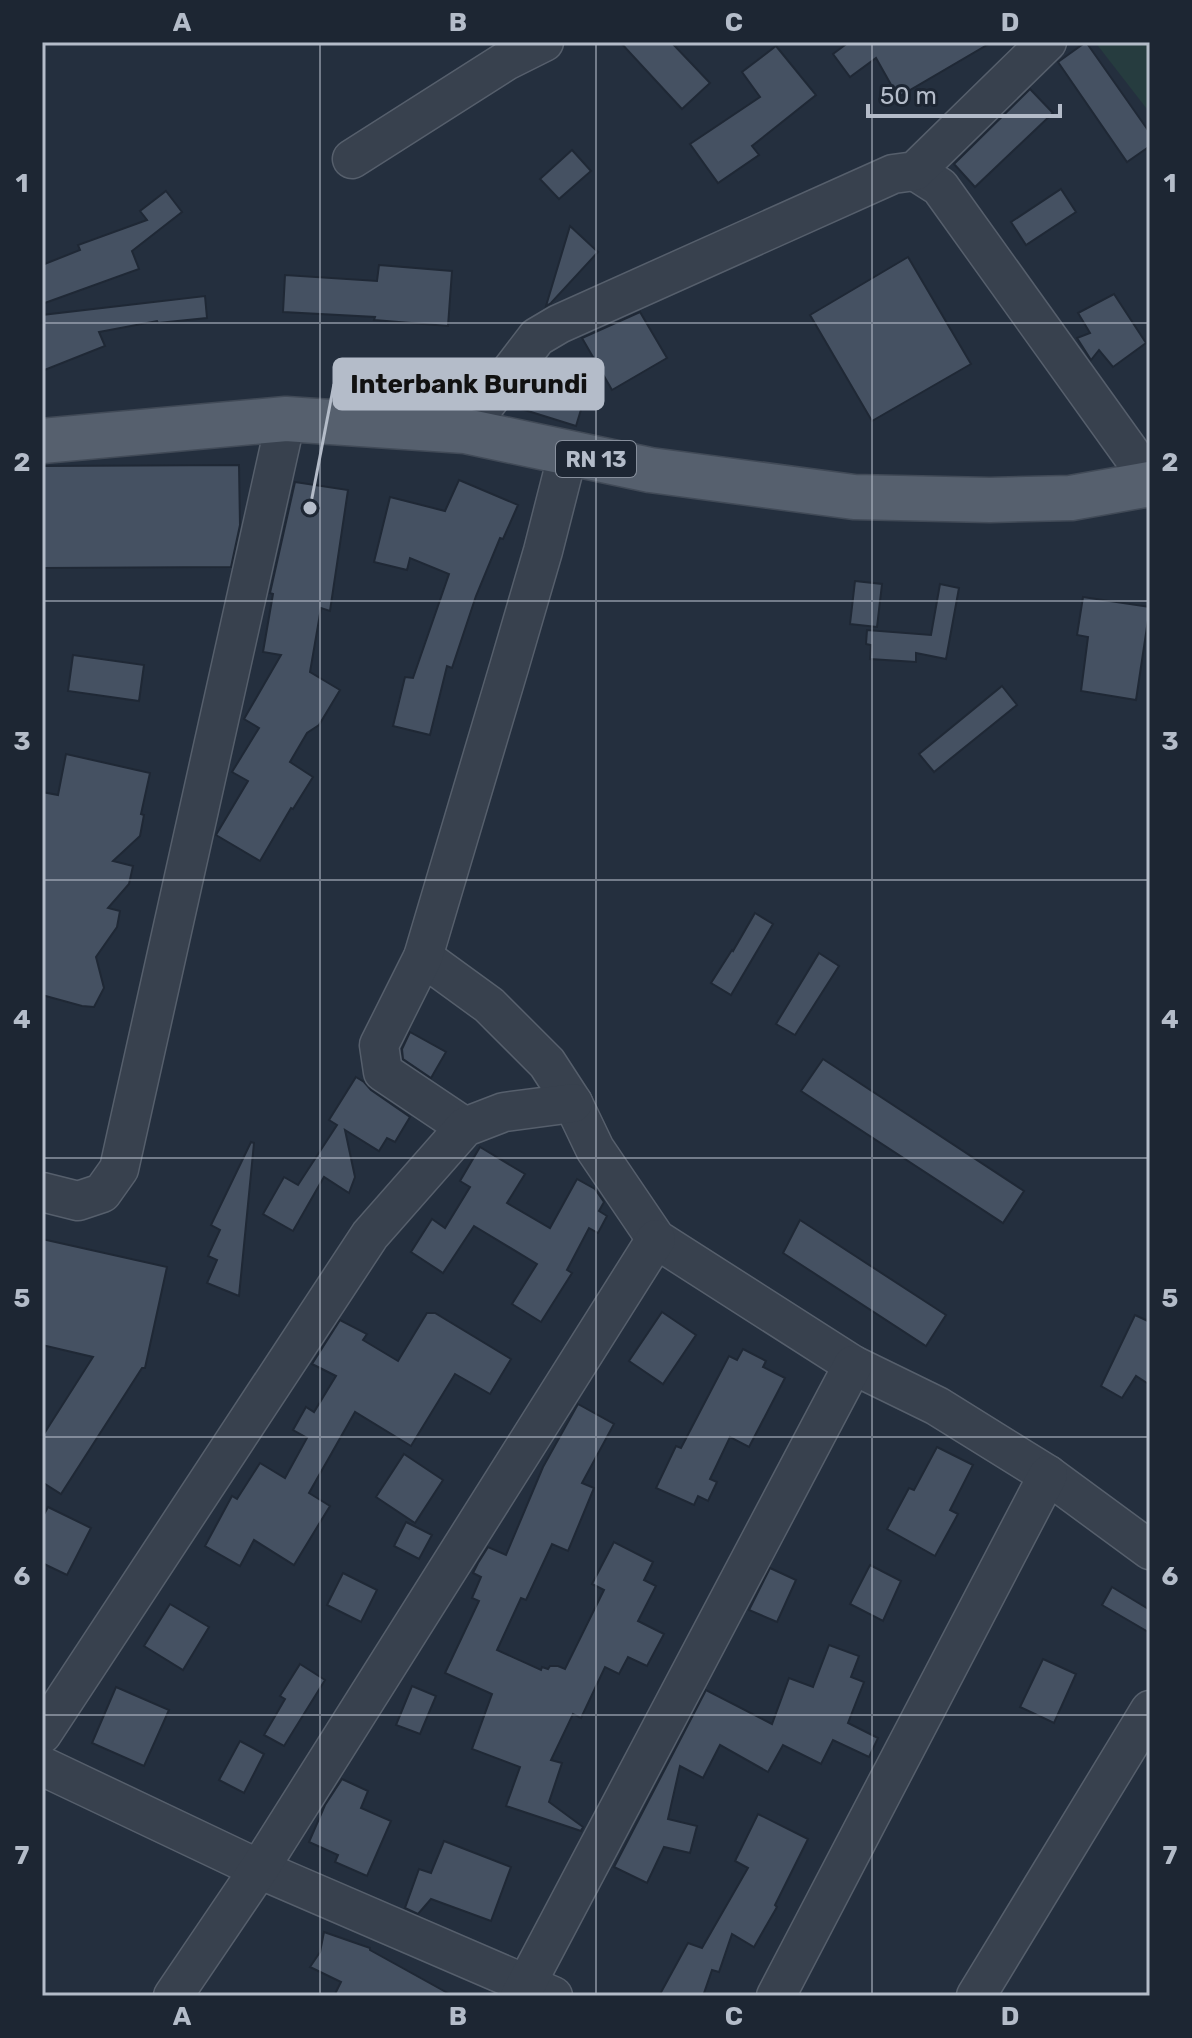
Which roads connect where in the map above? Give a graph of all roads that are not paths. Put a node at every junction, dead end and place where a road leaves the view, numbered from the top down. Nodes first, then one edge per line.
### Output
1 (544, 42) edge
2 (1047, 42) edge
3 (352, 159) dead end
4 (915, 171) junction
5 (286, 419) junction
6 (465, 431) junction
7 (42, 441) edge
8 (568, 453) junction
9 (1150, 482) edge
10 (423, 957) junction
11 (573, 1103) junction
12 (465, 1127) junction
13 (42, 1192) edge
14 (656, 1239) junction
15 (853, 1365) junction
16 (1048, 1475) junction
17 (1150, 1550) edge
18 (1150, 1710) edge
19 (42, 1734) edge
20 (42, 1766) edge
21 (259, 1869) junction
22 (533, 1992) edge
23 (173, 1996) edge
24 (776, 1996) edge
25 (976, 1996) edge

1 - 3 street
2 - 4 street
4 - 6 street
4 - 9 street
5 - 6 main road, RN 13
5 - 7 main road, RN 13
5 - 13 street
6 - 8 main road, RN 13
8 - 9 main road, RN 13
8 - 10 street
10 - 11 street
10 - 12 street
11 - 12 street
11 - 14 street
12 - 19 street
14 - 15 street
14 - 21 street
15 - 16 street
15 - 22 street
16 - 17 street
16 - 24 street
18 - 25 street
20 - 21 street
21 - 22 street
21 - 23 street

